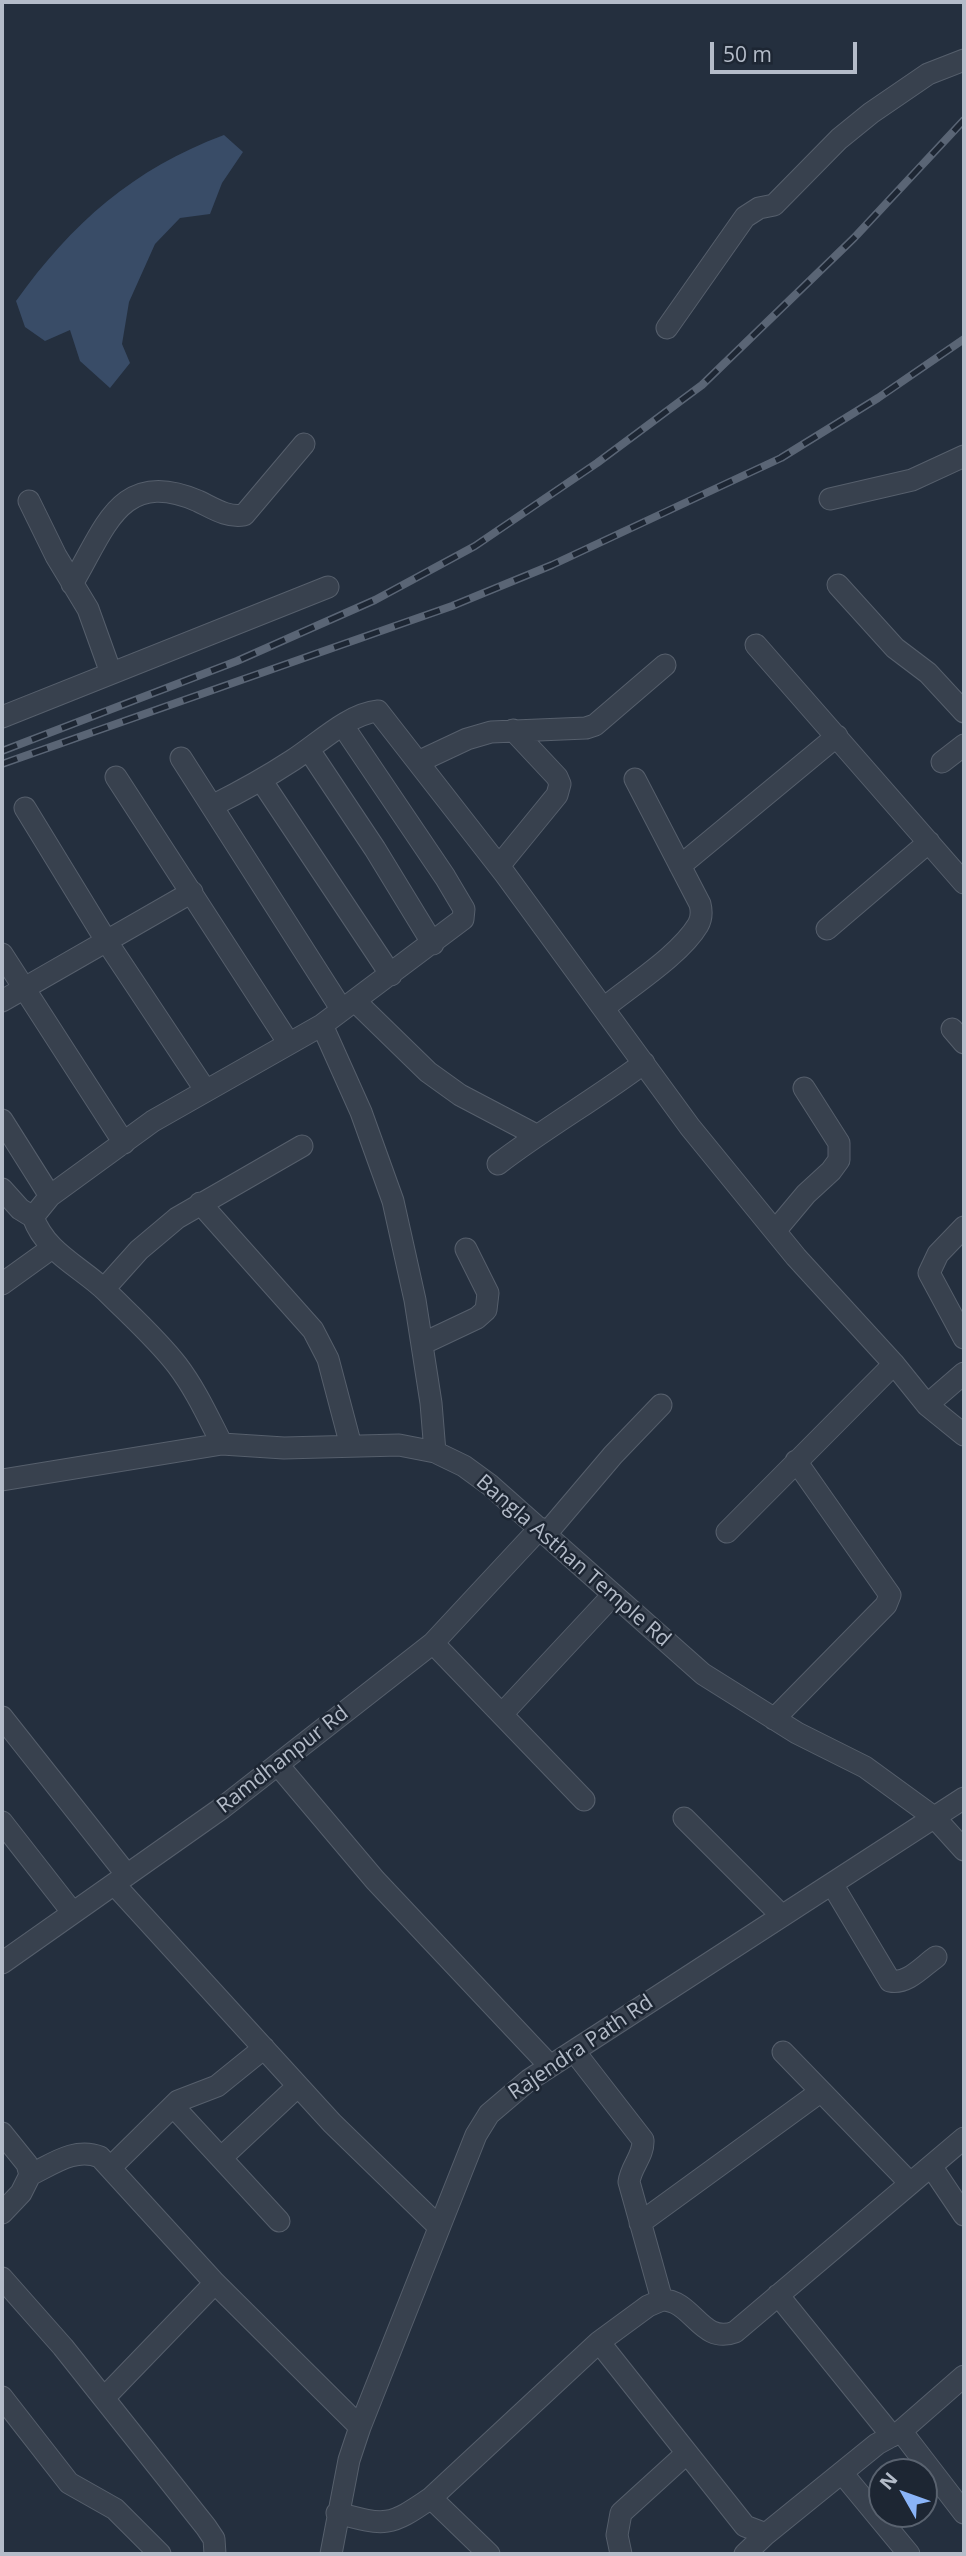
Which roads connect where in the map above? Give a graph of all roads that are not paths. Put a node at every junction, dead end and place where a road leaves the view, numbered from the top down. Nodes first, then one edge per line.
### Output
1 (964, 60) edge
2 (667, 328) dead end
3 (304, 444) dead end
4 (964, 456) edge
5 (830, 499) dead end
6 (29, 501) dead end
7 (72, 584) junction
8 (838, 585) dead end
9 (328, 587) dead end
10 (756, 645) dead end
11 (665, 665) dead end
12 (111, 673) junction
13 (964, 712) edge
14 (2, 717) edge
15 (343, 726) junction
16 (513, 730) junction
17 (837, 736) junction
18 (964, 745) edge
19 (309, 750) junction
20 (181, 758) dead end
21 (418, 762) junction
22 (942, 762) dead end
23 (116, 777) dead end
24 (635, 779) dead end
25 (261, 780) junction
26 (212, 806) junction
27 (24, 808) dead end
28 (929, 842) junction
29 (499, 866) junction
30 (680, 866) junction
31 (964, 883) edge
32 (192, 892) junction
33 (827, 929) dead end
34 (107, 942) junction
35 (433, 944) junction
36 (2, 954) edge
37 (391, 975) junction
38 (24, 990) junction
39 (2, 1001) edge
40 (348, 1005) junction
41 (604, 1008) junction
42 (322, 1025) junction
43 (288, 1042) junction
44 (644, 1063) junction
45 (804, 1088) dead end
46 (206, 1091) junction
47 (2, 1120) edge
48 (536, 1135) junction
49 (124, 1143) junction
50 (302, 1146) dead end
51 (498, 1164) dead end
52 (2, 1189) edge
53 (50, 1196) junction
54 (200, 1203) junction
55 (33, 1217) junction
56 (964, 1227) edge
57 (775, 1231) junction
58 (52, 1248) junction
59 (466, 1249) dead end
60 (2, 1284) edge
61 (104, 1289) junction
62 (964, 1338) edge
63 (422, 1344) junction
64 (894, 1364) junction
65 (964, 1373) edge
66 (661, 1405) dead end
67 (927, 1405) junction
68 (964, 1435) edge
69 (222, 1444) junction
70 (351, 1446) junction
71 (435, 1452) junction
72 (796, 1461) junction
73 (2, 1480) edge
74 (543, 1531) junction
75 (727, 1532) dead end
76 (612, 1596) junction
77 (433, 1643) junction
78 (502, 1714) junction
79 (2, 1717) edge
80 (774, 1719) junction
81 (278, 1765) junction
82 (964, 1798) edge
83 (583, 1800) dead end
84 (684, 1818) dead end
85 (934, 1818) junction
86 (2, 1822) edge
87 (964, 1850) edge
88 (121, 1880) junction
89 (832, 1884) junction
90 (73, 1913) junction
91 (782, 1916) junction
92 (936, 1957) dead end
93 (2, 1963) edge
94 (264, 2048) junction
95 (573, 2051) junction
96 (783, 2052) dead end
97 (550, 2066) junction
98 (298, 2086) junction
99 (820, 2092) junction
100 (173, 2106) junction
101 (964, 2138) edge
102 (4, 2141) edge
103 (222, 2157) junction
104 (930, 2166) junction
105 (111, 2167) junction
106 (30, 2175) junction
107 (910, 2183) junction
108 (2, 2213) edge
109 (964, 2215) edge
110 (279, 2221) dead end
111 (640, 2223) junction
112 (439, 2227) junction
113 (2, 2278) edge
114 (215, 2283) junction
115 (778, 2295) junction
116 (662, 2300) junction
117 (599, 2342) junction
118 (964, 2376) edge
119 (2, 2397) edge
120 (104, 2398) junction
121 (360, 2427) junction
122 (896, 2433) junction
123 (687, 2453) junction
124 (842, 2473) junction
125 (431, 2498) junction
126 (337, 2513) junction
127 (964, 2513) edge
128 (766, 2534) junction
129 (160, 2554) edge
130 (215, 2554) edge
131 (331, 2554) edge
132 (489, 2554) edge
133 (621, 2554) edge
134 (745, 2554) edge
135 (909, 2554) edge

1 - 2 street
3 - 7 street
4 - 5 street
6 - 7 street
7 - 12 street
8 - 13 street
9 - 12 street
10 - 17 street
11 - 16 street
12 - 14 street
15 - 19 street
15 - 21 street
15 - 35 street
16 - 21 street
16 - 29 street
17 - 28 street
17 - 30 street
18 - 22 street
19 - 25 street
19 - 35 street
20 - 26 street
21 - 29 street
23 - 32 street
24 - 30 street
25 - 26 street
25 - 37 street
26 - 40 street
27 - 34 street
28 - 31 street
28 - 33 street
29 - 41 street
30 - 41 street
32 - 34 street
32 - 43 street
34 - 38 street
34 - 46 street
35 - 37 street
36 - 38 street
37 - 40 street
38 - 39 street
38 - 49 street
40 - 42 street
40 - 48 street
41 - 44 street
42 - 43 street
42 - 63 street
43 - 46 street
44 - 48 street
44 - 57 street
45 - 57 street
46 - 49 street
47 - 53 street
48 - 51 street
49 - 53 street
50 - 54 street
52 - 55 street
53 - 55 street
54 - 61 street
54 - 70 street
55 - 58 street
56 - 62 street
57 - 64 street
58 - 60 street
58 - 61 street
59 - 63 street
61 - 69 street
63 - 71 street
64 - 67 street
64 - 72 street
65 - 67 street
66 - 74 street, Ramdhanpur Rd
67 - 68 street
69 - 70 street, Bangla Asthan Temple Rd
69 - 73 street, Bangla Asthan Temple Rd
70 - 71 street, Bangla Asthan Temple Rd
71 - 74 street, Bangla Asthan Temple Rd
72 - 75 street
72 - 80 street
74 - 76 street, Bangla Asthan Temple Rd
74 - 77 street, Ramdhanpur Rd
76 - 78 street
76 - 80 street, Bangla Asthan Temple Rd
77 - 78 street
77 - 81 street, Ramdhanpur Rd
78 - 83 street
79 - 88 street
80 - 85 street, Bangla Asthan Temple Rd
81 - 88 street, Ramdhanpur Rd
81 - 97 street
82 - 85 street, Rajendra Path Rd
84 - 91 street
85 - 87 street, Bangla Asthan Temple Rd
85 - 89 street, Rajendra Path Rd
86 - 90 street
88 - 90 street, Ramdhanpur Rd
88 - 94 street
89 - 91 street, Rajendra Path Rd
89 - 92 street
90 - 93 street, Ramdhanpur Rd
91 - 95 street, Rajendra Path Rd
94 - 98 street
94 - 100 street
95 - 97 street, Rajendra Path Rd
95 - 111 street
96 - 99 street
97 - 112 street, Rajendra Path Rd
98 - 103 street
98 - 112 street
99 - 107 street
99 - 111 street
100 - 103 street
100 - 105 street
101 - 104 street
102 - 106 street
103 - 110 street
104 - 107 street
104 - 109 street
105 - 106 street
105 - 114 street
106 - 108 street
107 - 115 street
111 - 116 street
112 - 121 street, Rajendra Path Rd
113 - 120 street
114 - 120 street
114 - 121 street
115 - 116 street
115 - 122 street
116 - 117 street
117 - 123 street
117 - 125 street
118 - 122 street
119 - 129 street
120 - 130 street
121 - 126 street, Rajendra Path Rd
122 - 124 street
122 - 127 street
123 - 128 street
123 - 133 street
124 - 128 street
124 - 135 street
125 - 126 street
125 - 132 street
126 - 131 street, Rajendra Path Rd
128 - 134 street

